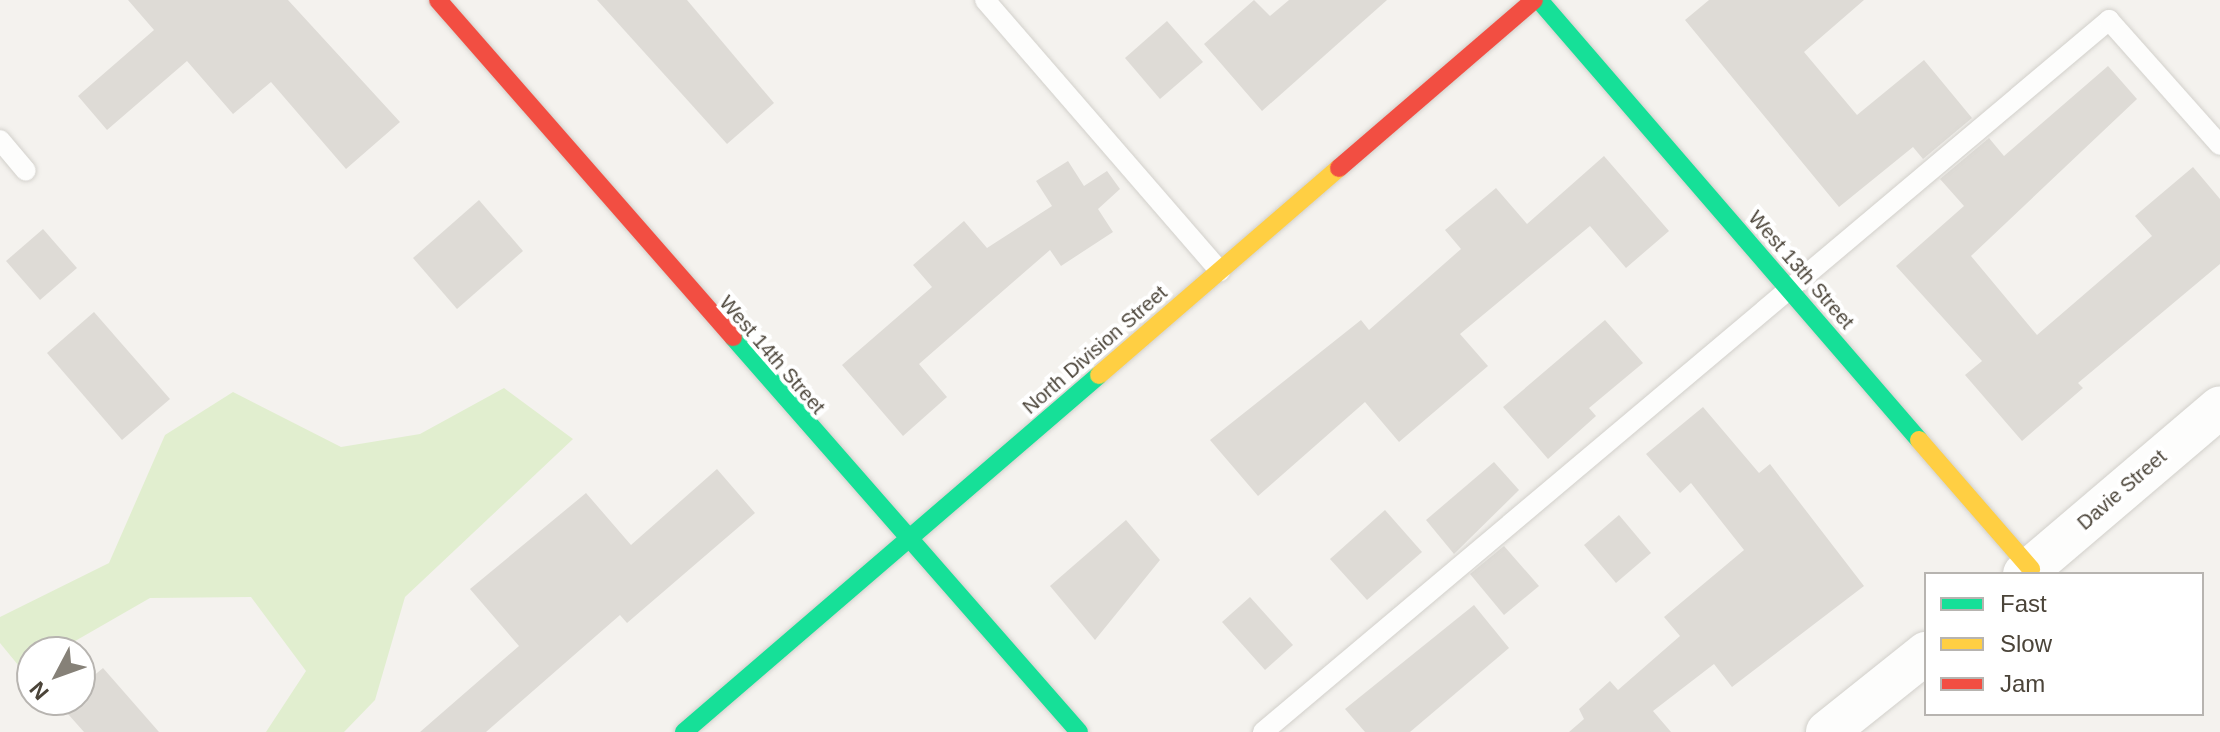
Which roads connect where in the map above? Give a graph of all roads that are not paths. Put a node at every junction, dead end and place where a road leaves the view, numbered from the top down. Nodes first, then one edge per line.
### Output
1 (438, 0) edge
2 (985, 0) edge
3 (1537, 0) edge
4 (0, 140) edge
5 (2220, 145) edge
6 (26, 171) dead end
7 (1220, 271) junction
8 (1790, 291) junction
9 (2220, 407) edge
10 (909, 539) junction
11 (2027, 572) edge
12 (1924, 655) edge
13 (684, 732) edge
14 (1079, 732) edge
15 (1263, 732) edge
16 (1827, 732) edge

1 - 10 street, West 14th Street
2 - 7 lane
3 - 7 street, North Division Street
3 - 8 street, West 13th Street
4 - 6 lane
5 - 8 lane
7 - 10 street, North Division Street
8 - 11 street, West 13th Street
8 - 15 lane
9 - 11 street, Davie Street
10 - 13 street, North Division Street
10 - 14 street, West 14th Street
12 - 16 street

